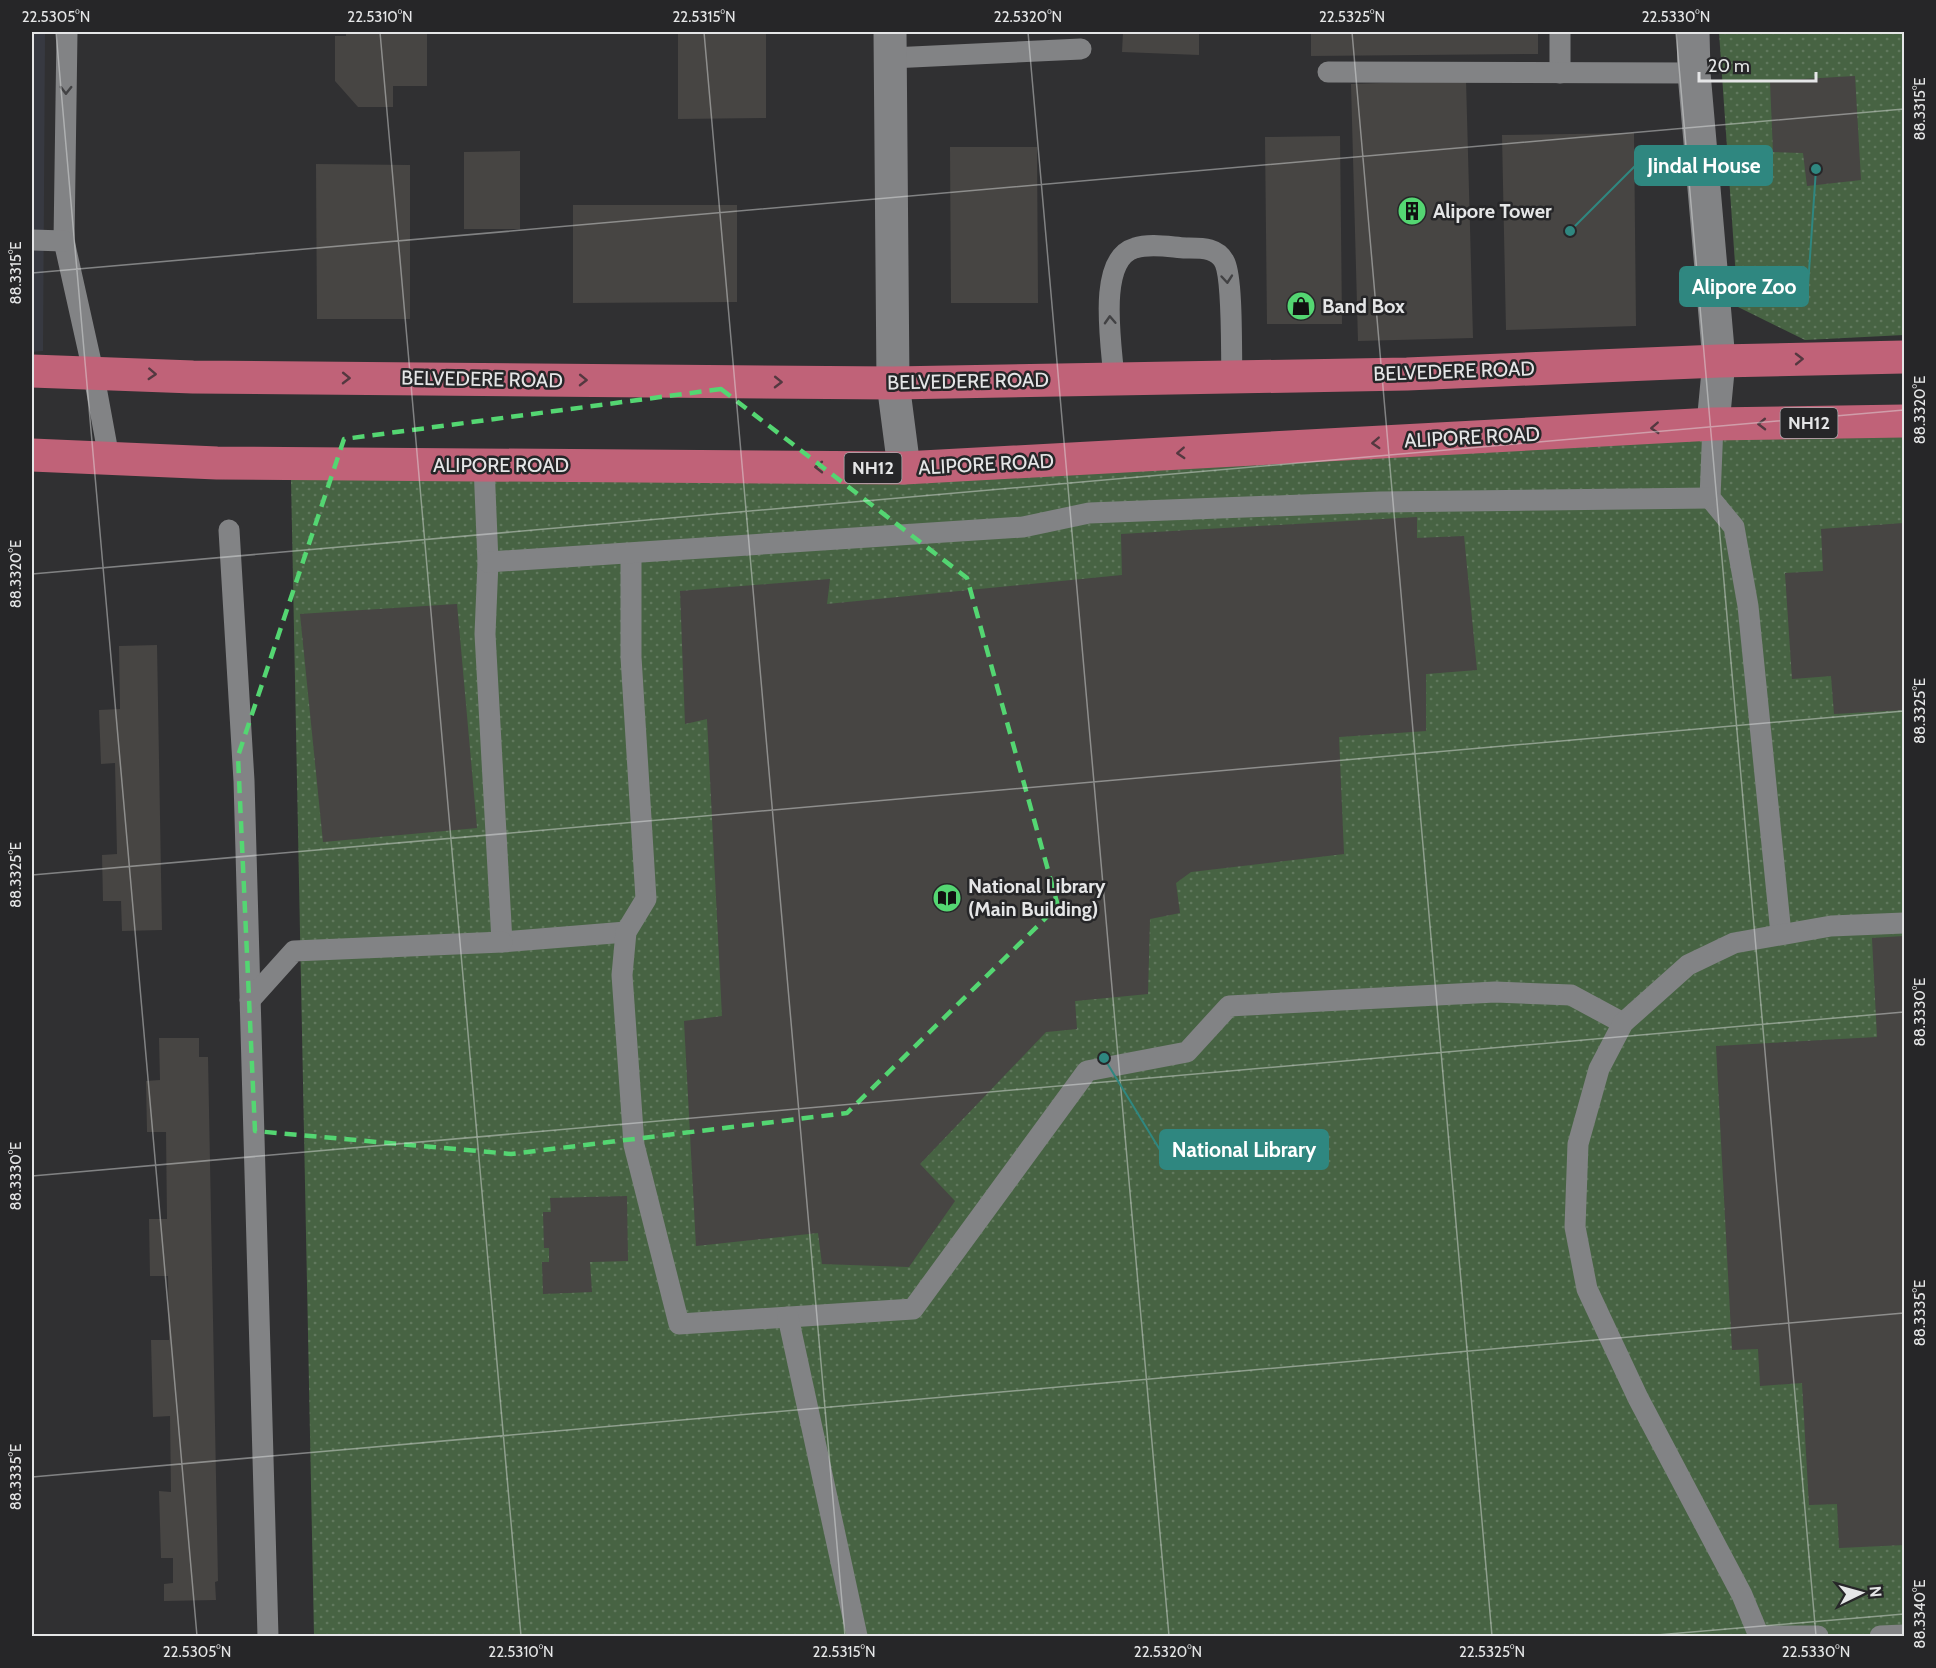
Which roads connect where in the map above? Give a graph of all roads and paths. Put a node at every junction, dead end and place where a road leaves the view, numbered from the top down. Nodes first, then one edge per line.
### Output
1 (67, 32) edge
2 (1560, 32) edge
3 (1693, 32) edge
4 (890, 45) edge
5 (1082, 49) dead end
6 (1328, 72) dead end
7 (1560, 73) junction
8 (1694, 73) junction
9 (32, 240) edge
10 (64, 241) junction
11 (1905, 357) edge
12 (1719, 361) junction
13 (32, 370) edge
14 (93, 371) junction
15 (1232, 377) junction
16 (1114, 379) junction
17 (893, 383) junction
18 (1905, 421) edge
19 (1713, 424) junction
20 (32, 455) edge
21 (109, 458) junction
22 (484, 465) junction
23 (904, 468) junction
24 (1710, 498) junction
25 (229, 530) dead end
26 (631, 554) junction
27 (488, 562) junction
28 (1905, 923) edge
29 (626, 932) junction
30 (1782, 934) junction
31 (502, 942) junction
32 (250, 1000) junction
33 (1623, 1023) junction
34 (788, 1317) junction
35 (1905, 1635) edge
36 (268, 1636) edge
37 (857, 1636) edge
38 (1759, 1636) edge
39 (1818, 1636) edge
40 (1880, 1636) edge

1 -> 10 lane
2 - 7 lane
3 - 8 street
4 - 5 lane
4 - 17 street
6 - 7 lane
7 - 8 lane
8 - 12 street
9 - 10 lane
10 - 14 lane
12 -> 11 highway, BELVEDERE ROAD
12 - 15 highway, BELVEDERE ROAD
12 - 19 street
13 - 14 highway, BELVEDERE ROAD
14 -> 17 highway, BELVEDERE ROAD
14 - 21 lane
15 - 16 highway, BELVEDERE ROAD
16 -> 15 lane
16 - 17 highway, BELVEDERE ROAD
17 - 23 street
18 -> 19 highway, ALIPORE ROAD / NH12
19 -> 23 highway, ALIPORE ROAD / NH12
19 - 24 lane
20 - 21 highway, ALIPORE ROAD / NH12
21 - 22 highway, ALIPORE ROAD / NH12
23 -> 22 highway, ALIPORE ROAD / NH12
22 - 27 lane
24 - 26 lane
24 - 30 lane
25 - 32 lane
26 - 27 lane
26 - 29 lane
27 - 31 lane
28 - 30 lane
29 - 31 lane
29 - 34 lane
30 - 33 lane
31 - 32 lane
32 - 36 lane
33 - 34 lane
33 - 38 lane
34 - 37 lane
35 - 40 lane
38 - 39 lane

